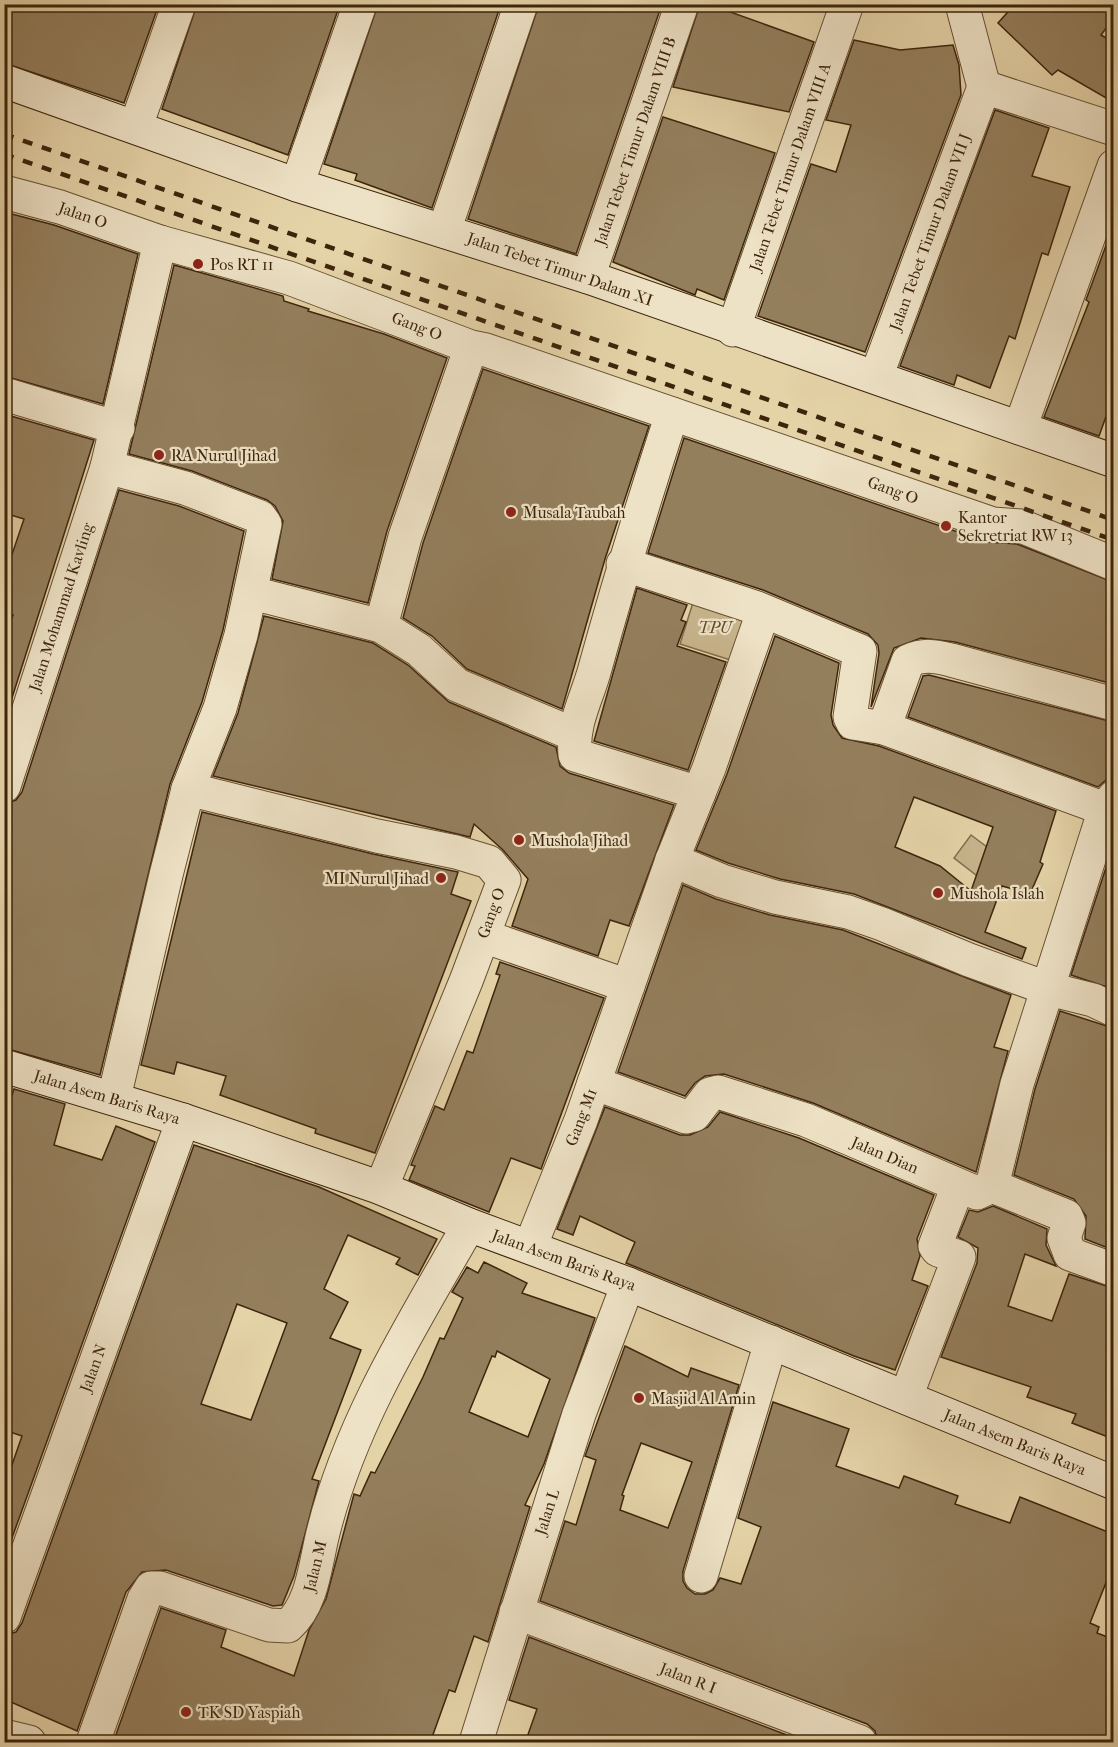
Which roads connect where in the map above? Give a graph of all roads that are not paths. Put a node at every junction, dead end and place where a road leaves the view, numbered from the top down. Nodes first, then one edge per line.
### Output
1 (179, 4) edge
2 (360, 4) edge
3 (521, 4) edge
4 (682, 4) edge
5 (847, 4) edge
6 (962, 4) edge
7 (4, 81) edge
8 (984, 87) junction
9 (136, 126) junction
10 (1113, 129) edge
11 (1113, 166) edge
12 (297, 184) junction
13 (4, 192) edge
14 (444, 231) junction
15 (160, 242) junction
16 (588, 277) junction
17 (733, 330) junction
18 (471, 347) junction
19 (876, 377) junction
20 (4, 394) edge
21 (672, 414) junction
22 (118, 428) junction
23 (1020, 428) junction
24 (1113, 461) edge
25 (107, 467) junction
26 (623, 564) junction
27 (1113, 564) edge
28 (252, 593) junction
29 (759, 610) junction
30 (381, 626) junction
31 (1113, 704) edge
32 (884, 728) junction
33 (574, 744) junction
34 (4, 786) edge
35 (188, 789) junction
36 (699, 793) junction
37 (1109, 803) edge
38 (1104, 845) edge
39 (672, 860) junction
40 (483, 936) junction
41 (628, 986) junction
42 (1049, 989) junction
43 (1113, 1010) edge
44 (4, 1066) edge
45 (594, 1083) junction
46 (114, 1098) junction
47 (183, 1120) junction
48 (958, 1186) junction
49 (992, 1186) junction
50 (381, 1188) junction
51 (469, 1225) junction
52 (530, 1246) junction
53 (1113, 1270) edge
54 (628, 1284) junction
55 (771, 1342) junction
56 (906, 1397) junction
57 (1113, 1483) edge
58 (701, 1576) dead end
59 (516, 1612) junction
60 (4, 1617) edge
61 (4, 1736) edge
62 (29, 1743) edge
63 (93, 1743) edge
64 (476, 1743) edge
65 (860, 1743) edge

1 - 9 street
2 - 12 street
3 - 14 street
4 - 16 street, Jalan Tebet Timur Dalam VIII B
5 - 17 street, Jalan Tebet Timur Dalam VIII A
6 - 8 street
7 - 9 street, Jalan Tebet Timur Dalam XI
8 - 10 street
8 - 19 street, Jalan Tebet Timur Dalam VII J
9 - 12 street, Jalan Tebet Timur Dalam XI
11 - 23 street
12 - 14 street, Jalan Tebet Timur Dalam XI
13 - 15 street, Jalan O
14 - 16 street, Jalan Tebet Timur Dalam XI
15 - 18 street, Gang O
15 - 22 street, Jalan Mohammad Kavling
16 - 17 street, Jalan Tebet Timur Dalam XI
17 - 19 street, Jalan Tebet Timur Dalam XI
18 - 21 street, Gang O
18 - 30 street
19 - 23 street, Jalan Tebet Timur Dalam XI
20 - 22 street
21 - 26 street
21 - 27 street, Gang O
22 - 25 street, Jalan Mohammad Kavling
23 - 24 street, Jalan Tebet Timur Dalam XI
25 - 28 street
25 - 34 street, Jalan Mohammad Kavling
26 - 29 street
26 - 33 street
28 - 30 street
28 - 35 street
29 - 32 street
29 - 36 street
30 - 33 street
31 - 32 street
32 - 37 street
33 - 36 street
35 - 40 street, Gang O
35 - 46 street
36 - 39 street, Gang M1
37 - 38 street
38 - 42 street
39 - 41 street, Gang M1
39 - 42 street
40 - 41 street
40 - 50 street, Gang O
41 - 45 street, Gang M1
42 - 43 street
42 - 49 street
44 - 46 street, Jalan Asem Baris Raya
45 - 48 street, Jalan Dian
45 - 52 street, Gang M1
46 - 47 street, Jalan Asem Baris Raya
47 - 50 street, Jalan Asem Baris Raya
47 - 60 street, Jalan N
48 - 49 street
48 - 56 street
49 - 53 street
50 - 51 street, Jalan Asem Baris Raya
51 - 52 street, Jalan Asem Baris Raya
51 - 63 street, Jalan M
52 - 54 street, Jalan Asem Baris Raya
54 - 55 street, Jalan Asem Baris Raya
54 - 59 street, Jalan L
55 - 56 street, Jalan Asem Baris Raya
55 - 58 street
56 - 57 street, Jalan Asem Baris Raya
59 - 64 street, Jalan L
59 - 65 street, Jalan R I
61 - 62 street

